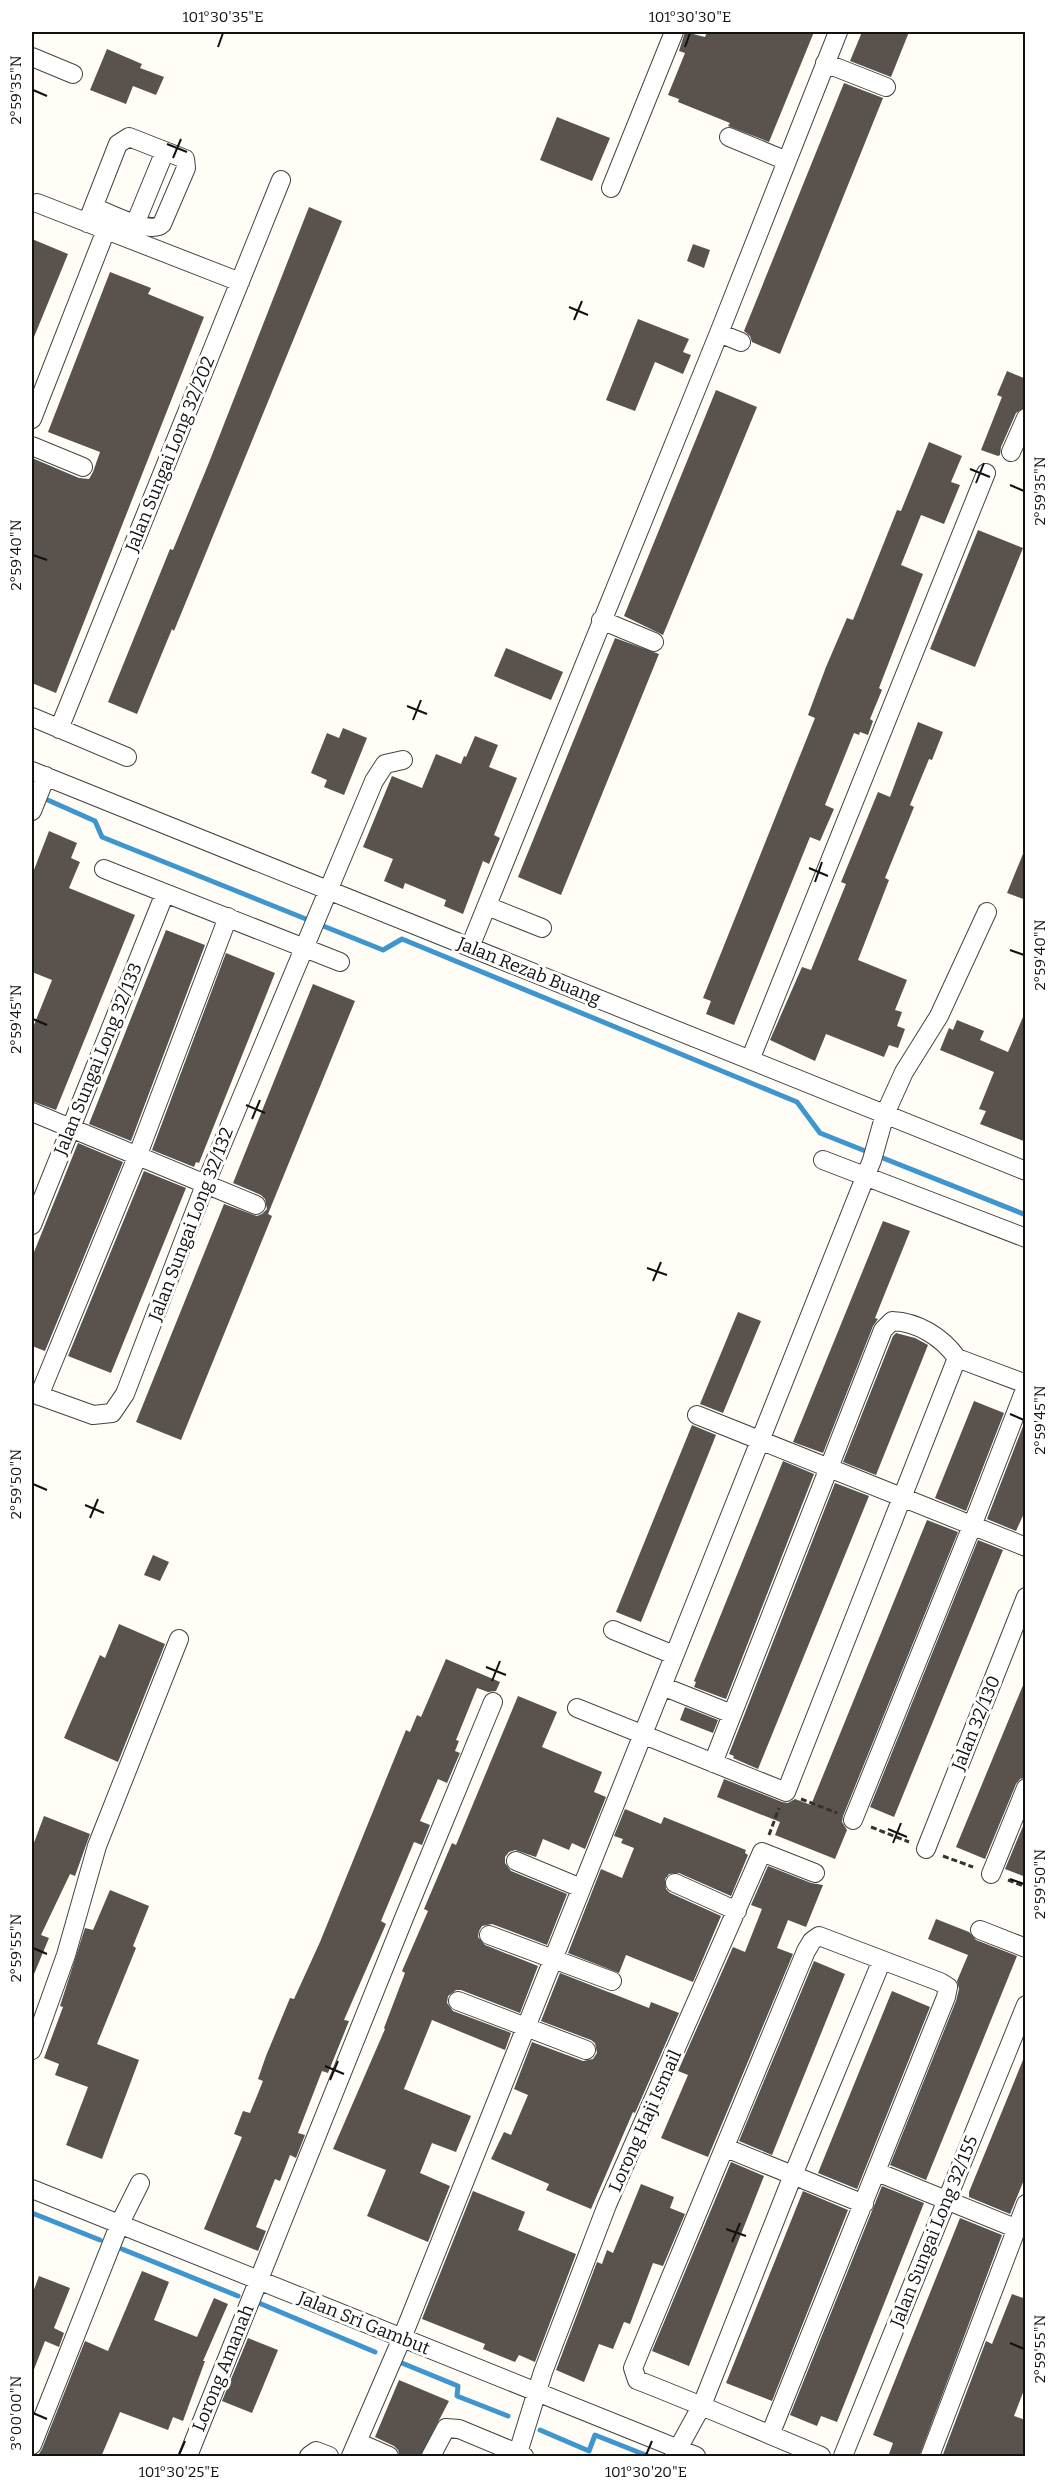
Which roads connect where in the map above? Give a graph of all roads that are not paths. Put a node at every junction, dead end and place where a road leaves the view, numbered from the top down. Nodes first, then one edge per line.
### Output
1 (674, 32) edge
2 (838, 32) edge
3 (32, 57) edge
4 (825, 63) junction
5 (73, 74) dead end
6 (886, 87) dead end
7 (729, 137) dead end
8 (165, 151) junction
9 (787, 161) junction
10 (281, 180) dead end
11 (611, 188) dead end
12 (37, 203) dead end
13 (90, 215) junction
14 (135, 224) junction
15 (106, 231) junction
16 (240, 282) junction
17 (719, 333) junction
18 (741, 342) dead end
19 (1026, 418) edge
20 (32, 419) edge
21 (32, 446) edge
22 (1011, 452) dead end
23 (83, 466) dead end
24 (986, 473) dead end
25 (601, 620) junction
26 (654, 642) dead end
27 (32, 717) edge
28 (59, 729) junction
29 (127, 757) dead end
30 (403, 760) dead end
31 (39, 774) edge
32 (35, 804) edge
33 (104, 869) dead end
34 (330, 891) junction
35 (165, 893) junction
36 (487, 906) junction
37 (987, 912) dead end
38 (228, 917) junction
39 (542, 928) dead end
40 (306, 940) junction
41 (470, 947) junction
42 (340, 962) dead end
43 (750, 1060) junction
44 (32, 1112) edge
45 (885, 1114) junction
46 (70, 1128) junction
47 (137, 1157) junction
48 (823, 1160) dead end
49 (868, 1168) junction
50 (1026, 1171) edge
51 (205, 1185) junction
52 (256, 1205) dead end
53 (32, 1225) edge
54 (1026, 1238) edge
55 (957, 1358) junction
56 (1026, 1386) edge
57 (35, 1395) edge
58 (697, 1415) dead end
59 (760, 1440) junction
60 (829, 1467) junction
61 (902, 1497) junction
62 (972, 1526) junction
63 (1026, 1547) edge
64 (1026, 1597) edge
65 (613, 1630) dead end
66 (179, 1639) dead end
67 (674, 1655) junction
68 (662, 1686) junction
69 (493, 1702) dead end
70 (577, 1707) dead end
71 (732, 1713) junction
72 (643, 1734) junction
73 (713, 1763) junction
74 (1026, 1788) edge
75 (853, 1820) dead end
76 (926, 1849) dead end
77 (516, 1861) dead end
78 (815, 1873) dead end
79 (991, 1874) dead end
80 (675, 1882) dead end
81 (581, 1888) junction
82 (737, 1911) junction
83 (980, 1930) dead end
84 (489, 1935) dead end
85 (1026, 1948) edge
86 (553, 1959) junction
87 (882, 1960) junction
88 (612, 1981) dead end
89 (458, 2001) dead end
90 (1026, 2005) edge
91 (526, 2026) junction
92 (32, 2050) edge
93 (586, 2050) dead end
94 (726, 2148) junction
95 (877, 2172) junction
96 (793, 2175) junction
97 (140, 2183) dead end
98 (32, 2189) edge
99 (947, 2200) junction
100 (864, 2204) junction
101 (1026, 2204) edge
102 (120, 2223) junction
103 (1015, 2228) junction
104 (259, 2280) junction
105 (402, 2338) junction
106 (538, 2394) junction
107 (702, 2405) junction
108 (770, 2435) junction
109 (32, 2445) edge
110 (354, 2449) edge
111 (676, 2453) edge
112 (520, 2456) edge
113 (188, 2457) edge
114 (309, 2457) edge
115 (329, 2457) edge
116 (390, 2457) edge
117 (431, 2457) edge
118 (696, 2457) edge
119 (821, 2457) edge
120 (843, 2457) edge
121 (930, 2457) edge

1 - 11 street
2 - 4 street
3 - 5 street
4 - 6 street
4 - 9 street
7 - 9 street
8 - 13 street
8 - 14 street
8 - 14 street
9 - 17 street
10 - 16 street, Jalan Sungai Long 32/202
12 - 13 street
13 - 14 street
13 - 15 street
15 - 16 street
15 - 20 street
16 - 28 street, Jalan Sungai Long 32/202
17 - 18 street
17 - 25 street
19 - 22 street
21 - 23 street
24 - 43 street
25 - 26 street
25 - 36 street
27 - 28 street
28 - 29 street
30 - 34 street, Jalan Sungai Long 32/132
31 - 32 street
31 - 34 street, Jalan Rezab Buang
33 - 35 street
34 - 40 street, Jalan Sungai Long 32/132
34 - 41 street, Jalan Rezab Buang
35 - 38 street
35 - 46 street, Jalan Sungai Long 32/133
36 - 39 street
36 - 41 street
37 - 45 street
38 - 40 street
38 - 47 street
40 - 42 street
40 - 51 street, Jalan Sungai Long 32/132
41 - 43 street, Jalan Rezab Buang
43 - 45 street, Jalan Rezab Buang
44 - 46 street
45 - 49 street
45 - 50 street, Jalan Rezab Buang
46 - 47 street
46 - 53 street, Jalan Sungai Long 32/133
47 - 51 street
47 - 57 street
48 - 49 street
49 - 54 street
49 - 59 street
51 - 52 street
51 - 57 street, Jalan Sungai Long 32/132
55 - 56 street
55 - 60 street
55 - 61 street
56 - 62 street
58 - 59 street
59 - 60 street
59 - 67 street
60 - 61 street
60 - 71 street
61 - 62 street
61 - 73 street
62 - 63 street
62 - 75 street
64 - 76 street, Jalan 32/130
65 - 67 street
66 - 92 street
67 - 68 street
68 - 71 street
68 - 72 street
69 - 104 street, Lorong Amanah
70 - 72 street
71 - 73 street
72 - 73 street
72 - 81 street
74 - 79 street
77 - 81 street
78 - 82 street, Lorong Haji Ismail
80 - 82 street
81 - 86 street
82 - 106 street, Lorong Haji Ismail
83 - 85 street
84 - 86 street
86 - 88 street
86 - 91 street
87 - 94 street
87 - 95 street
87 - 96 street
89 - 91 street
90 - 99 street, Jalan Sungai Long 32/155
91 - 93 street
91 - 105 street
94 - 96 street
94 - 107 street
95 - 99 street
95 - 100 street
96 - 100 street
96 - 107 street
97 - 102 street
98 - 102 street, Jalan Sri Gambut
99 - 103 street
99 - 120 street, Jalan Sungai Long 32/155
100 - 108 street
101 - 103 street
102 - 104 street, Jalan Sri Gambut
102 - 109 street
103 - 121 street
104 - 105 street, Jalan Sri Gambut
104 - 113 street, Lorong Amanah
105 - 106 street, Jalan Sri Gambut
105 - 110 street
106 - 111 street, Jalan Sri Gambut
106 - 112 street, Lorong Haji Ismail
107 - 108 street
107 - 111 street
108 - 119 street
110 - 116 street
111 - 118 street, Jalan Sri Gambut
112 - 117 street
114 - 115 street

